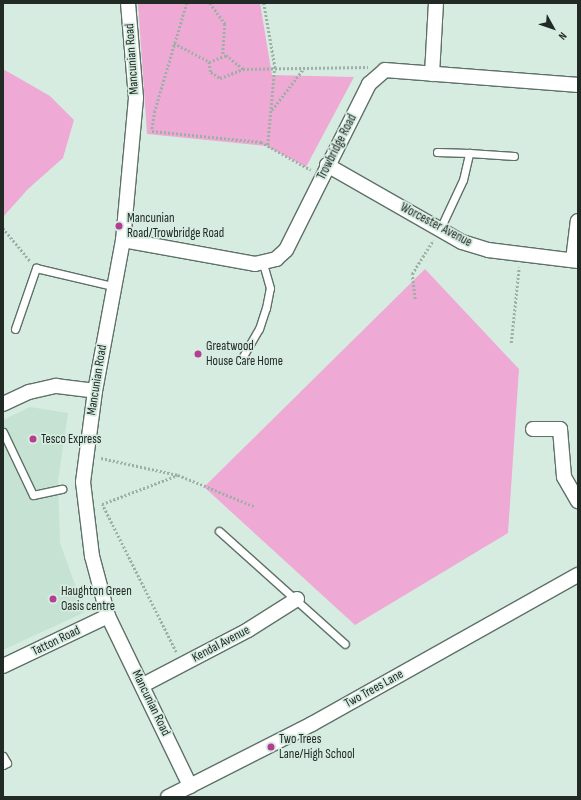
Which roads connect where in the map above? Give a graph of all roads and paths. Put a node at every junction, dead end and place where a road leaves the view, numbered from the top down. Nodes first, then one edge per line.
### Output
1 (128, 3) edge
2 (187, 3) edge
3 (210, 3) edge
4 (264, 3) edge
5 (436, 3) edge
6 (174, 43) junction
7 (223, 55) junction
8 (209, 62) junction
9 (275, 67) junction
10 (304, 67) junction
11 (371, 68) dead end
12 (243, 69) junction
13 (432, 74) junction
14 (578, 85) edge
15 (271, 111) junction
16 (268, 146) junction
17 (437, 152) dead end
18 (469, 153) junction
19 (514, 156) dead end
20 (321, 169) junction
21 (578, 221) edge
22 (3, 228) edge
23 (438, 233) junction
24 (123, 240) junction
25 (575, 261) edge
26 (520, 262) dead end
27 (263, 264) junction
28 (36, 268) junction
29 (113, 286) junction
30 (415, 299) dead end
31 (16, 329) dead end
32 (511, 343) dead end
33 (242, 358) dead end
34 (94, 391) junction
35 (3, 404) edge
36 (533, 429) dead end
37 (3, 432) edge
38 (101, 458) dead end
39 (178, 475) junction
40 (62, 489) dead end
41 (578, 502) edge
42 (256, 507) dead end
43 (219, 531) dead end
44 (578, 575) edge
45 (297, 600) junction
46 (108, 616) junction
47 (345, 644) dead end
48 (179, 658) dead end
49 (3, 666) edge
50 (143, 686) junction
51 (3, 756) edge
52 (3, 765) edge
53 (190, 786) junction
54 (168, 797) edge

1 - 24 street, Mancunian Road
2 - 6 path
3 - 7 path
4 - 9 path
5 - 13 street
6 - 8 path
6 - 16 path
7 - 8 path
7 - 12 path
8 - 12 path
9 - 10 path
9 - 12 path
9 - 15 path
10 - 11 path
10 - 15 path
13 - 14 street, Trowbridge Road
13 - 20 street, Trowbridge Road
15 - 16 path
16 - 20 path
17 - 18 lane
18 - 19 lane
18 - 23 lane
20 - 23 street, Worcester Avenue
20 - 27 street, Trowbridge Road
21 - 25 street
22 - 28 path
23 - 25 street, Worcester Avenue
23 - 30 path
24 - 27 street
24 - 29 street, Mancunian Road
26 - 32 path
27 - 33 lane
28 - 29 lane
28 - 31 lane
29 - 34 street, Mancunian Road
34 - 35 street
34 - 46 street, Mancunian Road
36 - 41 street
37 - 40 lane
38 - 39 path
39 - 42 path
39 - 48 path
43 - 45 lane
44 - 53 street, Two Trees Lane
45 - 47 lane
45 - 50 street, Kendal Avenue
46 - 49 street, Tatton Road
46 - 50 street, Mancunian Road
50 - 53 street, Mancunian Road
51 - 52 lane
53 - 54 street, Two Trees Lane

